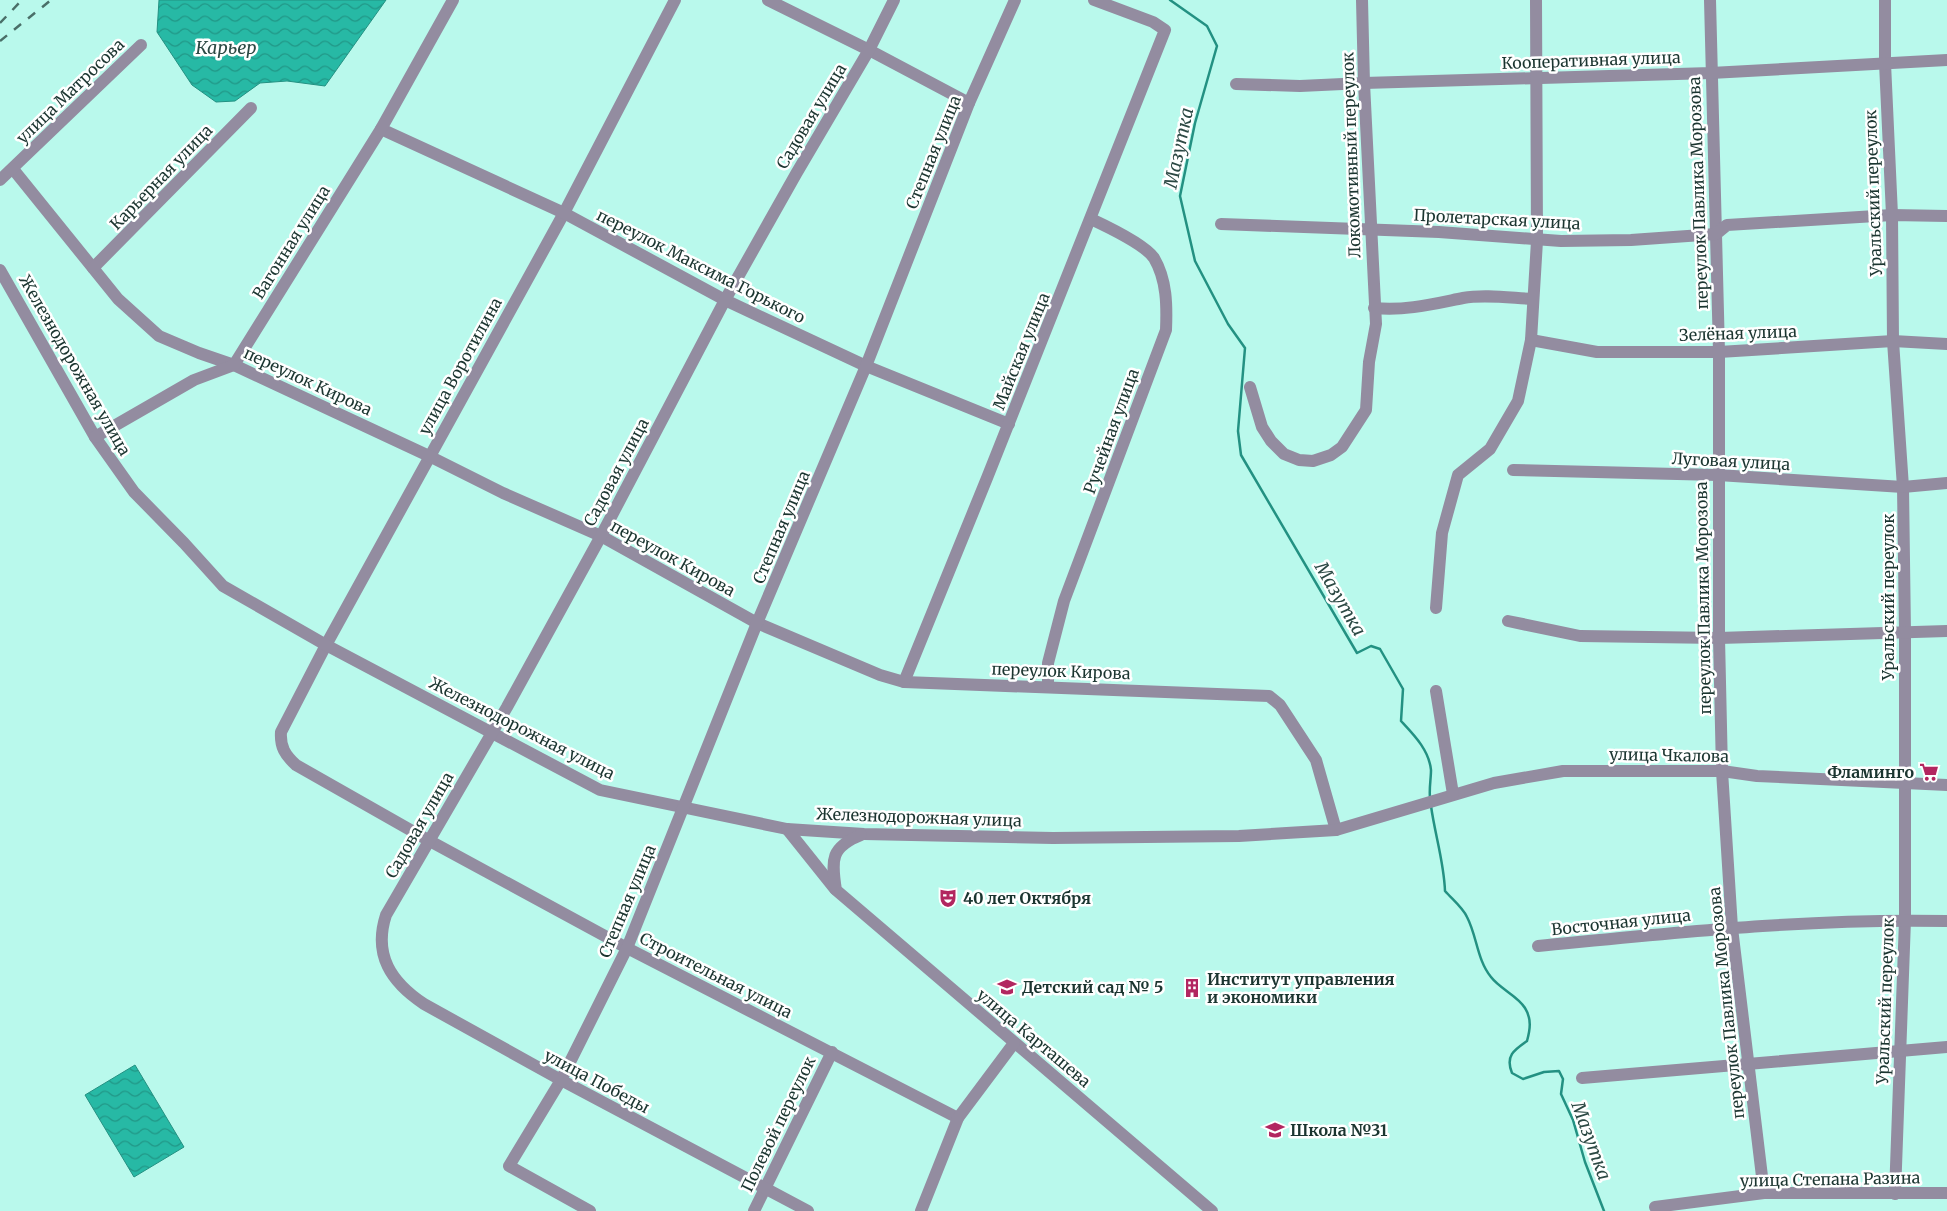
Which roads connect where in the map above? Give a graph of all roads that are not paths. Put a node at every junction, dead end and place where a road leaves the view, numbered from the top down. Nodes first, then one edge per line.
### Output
1 (453, 0) edge
2 (675, 0) edge
3 (768, 0) edge
4 (894, 0) edge
5 (1015, 0) edge
6 (1094, 0) edge
7 (1362, 0) edge
8 (1536, 0) edge
9 (1710, 0) edge
10 (1885, 0) edge
11 (141, 45) dead end
12 (869, 50) junction
13 (1947, 60) edge
14 (1885, 63) junction
15 (1711, 73) junction
16 (1536, 79) junction
17 (1364, 83) junction
18 (1236, 84) dead end
19 (969, 103) junction
20 (251, 108) dead end
21 (381, 129) junction
22 (13, 169) junction
23 (0, 180) edge
24 (564, 213) junction
25 (1892, 215) junction
26 (1947, 216) edge
27 (1091, 219) junction
28 (1221, 224) dead end
29 (1370, 229) junction
30 (1716, 234) junction
31 (1536, 241) junction
32 (93, 268) junction
33 (0, 270) edge
34 (1533, 299) junction
35 (724, 300) junction
36 (1374, 308) junction
37 (1531, 340) junction
38 (1893, 342) junction
39 (1947, 344) edge
40 (1719, 352) junction
41 (234, 365) junction
42 (866, 366) junction
43 (1250, 387) dead end
44 (1009, 424) junction
45 (95, 438) junction
46 (429, 456) junction
47 (1514, 470) dead end
48 (1718, 475) junction
49 (1947, 483) edge
50 (1903, 486) junction
51 (601, 536) junction
52 (1436, 608) dead end
53 (1508, 621) dead end
54 (757, 623) junction
55 (1947, 631) edge
56 (1905, 633) junction
57 (1719, 638) junction
58 (326, 645) junction
59 (904, 682) junction
60 (1048, 686) junction
61 (1436, 691) dead end
62 (492, 732) junction
63 (282, 750) joint
64 (1722, 770) junction
65 (1904, 783) junction
66 (1947, 785) edge
67 (1453, 794) junction
68 (684, 808) junction
69 (787, 829) junction
70 (1336, 830) junction
71 (864, 834) junction
72 (428, 840) junction
73 (836, 890) junction
74 (1904, 920) junction
75 (1947, 921) edge
76 (1732, 928) junction
77 (1538, 946) dead end
78 (627, 948) junction
79 (386, 962) joint
80 (1014, 1043) junction
81 (1947, 1047) edge
82 (832, 1052) junction
83 (1900, 1052) junction
84 (1747, 1064) junction
85 (1582, 1078) dead end
86 (561, 1080) junction
87 (958, 1118) junction
88 (765, 1189) junction
89 (1764, 1193) junction
90 (1947, 1193) edge
91 (1895, 1194) junction
92 (1655, 1207) dead end
93 (590, 1211) edge
94 (754, 1211) edge
95 (808, 1211) edge
96 (921, 1211) edge
97 (1212, 1211) edge

1 - 21 street, Вагонная улица
2 - 24 street, улица Воротилина
3 - 12 street
4 - 12 street, Садовая улица
5 - 19 street, Степная улица
6 - 27 street, Майская улица
7 - 17 street, Локомотивный переулок
8 - 16 street
9 - 15 street, переулок Павлика Морозова
10 - 14 street, Уральский переулок
11 - 22 street, улица Матросова
12 - 19 street
12 - 35 street, Садовая улица
13 - 14 street, Кооперативная улица
14 - 15 street, Кооперативная улица
14 - 25 street, Уральский переулок
15 - 16 street, Кооперативная улица
15 - 30 street, переулок Павлика Морозова
16 - 17 street, Кооперативная улица
16 - 31 street
17 - 18 street, Кооперативная улица
17 - 29 street, Локомотивный переулок
19 - 42 street, Степная улица
20 - 32 street, Карьерная улица
21 - 24 street, переулок Максима Горького
21 - 41 street, Вагонная улица
22 - 23 street, улица Матросова
22 - 32 street, переулок Кирова
24 - 35 street, переулок Максима Горького
24 - 46 street, улица Воротилина
25 - 26 street, Пролетарская улица
25 - 30 street, Пролетарская улица
25 - 38 street, Уральский переулок
27 - 44 street, Майская улица
27 - 60 street, Ручейная улица
28 - 29 street, Пролетарская улица
29 - 31 street, Пролетарская улица
29 - 36 street, Локомотивный переулок
30 - 31 street, Пролетарская улица
30 - 40 street, переулок Павлика Морозова
31 - 34 street
32 - 41 street, переулок Кирова
33 - 45 street, Железнодорожная улица
34 - 36 street
34 - 37 street
35 - 42 street, переулок Максима Горького
35 - 51 street, Садовая улица
36 - 43 street, Локомотивный переулок
37 - 40 street, Зелёная улица
37 - 52 street
38 - 39 street, Зелёная улица
38 - 40 street, Зелёная улица
38 - 50 street, Уральский переулок
40 - 48 street, переулок Павлика Морозова
41 - 45 street
41 - 46 street, переулок Кирова
42 - 44 street, переулок Максима Горького
42 - 54 street, Степная улица
44 - 59 street, Майская улица
45 - 58 street, Железнодорожная улица
46 - 51 street, переулок Кирова
46 - 58 street, улица Воротилина
47 - 48 street, Луговая улица
48 - 50 street, Луговая улица
48 - 57 street, переулок Павлика Морозова
49 - 50 street, Луговая улица
50 - 56 street, Уральский переулок
51 - 54 street, переулок Кирова
51 - 62 street, Садовая улица
53 - 57 street
54 - 59 street, переулок Кирова
54 - 68 street, Степная улица
55 - 56 street
56 - 57 street
56 - 65 street, Уральский переулок
57 - 64 street, переулок Павлика Морозова
58 - 62 street, Железнодорожная улица
58 - 63 street, улица Воротилина
59 - 60 street, переулок Кирова
60 - 70 street, переулок Кирова
61 - 67 street
62 - 68 street, Железнодорожная улица
62 - 72 street, Садовая улица
63 - 72 street, Строительная улица
64 - 65 street, улица Чкалова
64 - 67 street, улица Чкалова
64 - 76 street, переулок Павлика Морозова
65 - 66 street, улица Чкалова
65 - 74 street, Уральский переулок
67 - 70 street, Железнодорожная улица
68 - 69 street, Железнодорожная улица
68 - 78 street, Степная улица
69 - 71 street, Железнодорожная улица
69 - 73 street, улица Карташева
70 - 71 street, Железнодорожная улица
71 - 73 street
72 - 78 street, Строительная улица
72 - 79 street, Садовая улица
73 - 80 street, улица Карташева
74 - 75 street, Восточная улица
74 - 76 street, Восточная улица
74 - 83 street, Уральский переулок
76 - 77 street, Восточная улица
76 - 84 street, переулок Павлика Морозова
78 - 82 street, Строительная улица
78 - 86 street, Степная улица
79 - 86 street, улица Победы
80 - 87 street
80 - 97 street, улица Карташева
81 - 83 street
82 - 87 street, Строительная улица
82 - 88 street, Полевой переулок
83 - 84 street
83 - 91 street, Уральский переулок
84 - 85 street
84 - 89 street, переулок Павлика Морозова
86 - 88 street, улица Победы
86 - 93 street, Степная улица
87 - 96 street
88 - 94 street, Полевой переулок
88 - 95 street, улица Победы
89 - 91 street, улица Степана Разина
89 - 92 street, улица Степана Разина
90 - 91 street, улица Степана Разина

